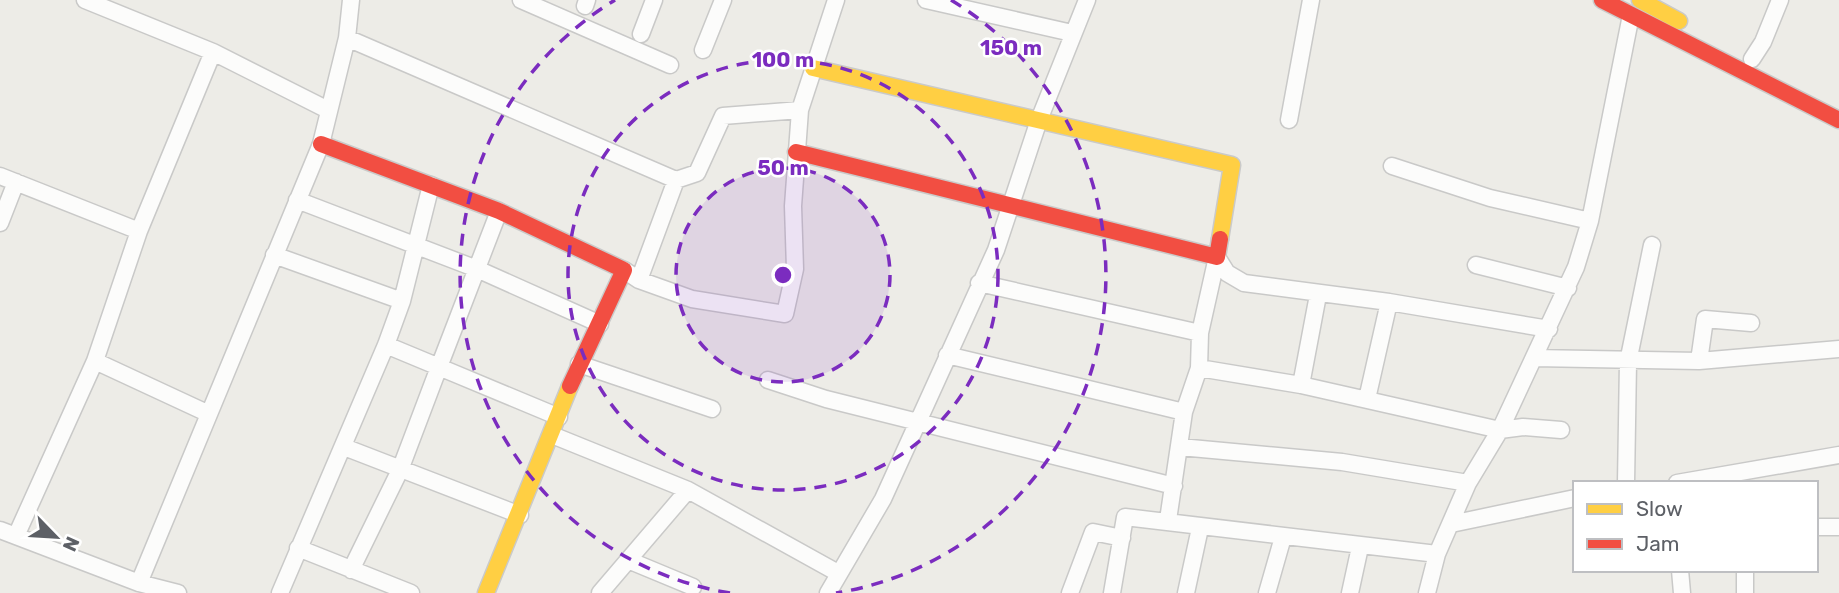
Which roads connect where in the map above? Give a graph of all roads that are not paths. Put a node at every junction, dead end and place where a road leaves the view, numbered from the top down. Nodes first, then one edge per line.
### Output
1 (85, 0) edge
2 (351, 0) edge
3 (521, 0) edge
4 (654, 0) edge
5 (723, 0) edge
6 (836, 0) edge
7 (926, 0) edge
8 (1087, 0) edge
9 (1311, 0) edge
10 (1602, 0) edge
11 (1640, 0) edge
12 (1780, 0) edge
13 (1631, 15) junction
14 (1072, 33) junction
15 (641, 34) dead end
16 (347, 38) junction
17 (704, 50) dead end
18 (213, 51) junction
19 (1752, 60) junction
20 (670, 65) dead end
21 (813, 68) junction
22 (1839, 102) edge
23 (327, 110) junction
24 (800, 110) junction
25 (1039, 120) junction
26 (1289, 120) dead end
27 (1839, 120) edge
28 (321, 144) junction
29 (796, 152) junction
30 (1392, 166) dead end
31 (0, 176) edge
32 (676, 180) junction
33 (16, 182) junction
34 (430, 185) junction
35 (297, 200) junction
36 (1010, 207) junction
37 (499, 211) junction
38 (1590, 222) junction
39 (0, 223) edge
40 (139, 231) junction
41 (414, 245) junction
42 (1652, 246) dead end
43 (274, 255) junction
44 (1217, 257) junction
45 (1476, 265) dead end
46 (477, 269) junction
47 (625, 270) junction
48 (639, 280) junction
49 (979, 283) junction
50 (1568, 288) junction
51 (1318, 295) junction
52 (402, 302) junction
53 (1389, 302) junction
54 (1751, 323) dead end
55 (600, 324) junction
56 (1549, 329) junction
57 (1200, 333) junction
58 (386, 345) junction
59 (1839, 349) edge
60 (947, 355) junction
61 (1534, 358) junction
62 (94, 360) junction
63 (1699, 361) junction
64 (1628, 362) junction
65 (579, 364) junction
66 (439, 367) junction
67 (1199, 368) junction
68 (768, 380) dead end
69 (1301, 385) junction
70 (1367, 399) junction
71 (712, 409) dead end
72 (1184, 411) junction
73 (207, 414) junction
74 (559, 417) junction
75 (917, 419) junction
76 (1500, 430) junction
77 (1561, 430) dead end
78 (552, 435) junction
79 (344, 447) junction
80 (1180, 447) junction
81 (1839, 455) edge
82 (400, 470) junction
83 (1626, 481) edge
84 (1689, 481) edge
85 (1468, 483) junction
86 (1174, 486) junction
87 (688, 490) junction
88 (1573, 498) edge
89 (520, 515) junction
90 (1168, 520) junction
91 (1451, 524) junction
92 (1818, 527) edge
93 (1839, 527) edge
94 (1200, 528) junction
95 (0, 530) edge
96 (16, 536) junction
97 (1283, 537) junction
98 (1122, 538) junction
99 (1360, 547) junction
100 (298, 548) junction
101 (1437, 554) junction
102 (628, 559) junction
103 (351, 570) junction
104 (1680, 572) edge
105 (1745, 572) edge
106 (838, 573) junction
107 (139, 583) junction
108 (693, 587) dead end
109 (178, 593) edge
110 (279, 593) edge
111 (411, 593) edge
112 (486, 593) edge
113 (600, 593) edge
114 (828, 593) edge
115 (1070, 593) edge
116 (1112, 593) edge
117 (1186, 593) edge
118 (1268, 593) edge
119 (1350, 593) edge
120 (1427, 593) edge
121 (1682, 593) edge
122 (1745, 593) edge

1 - 18 street
2 - 16 street
3 - 20 street
4 - 15 street
5 - 17 street
6 - 21 street
7 - 14 street
8 - 14 street
9 - 26 street
10 - 13 street
11 - 19 street
12 - 19 street
13 - 27 street
13 - 38 street
14 - 25 street
16 - 23 street
16 - 32 street
18 - 23 street
18 - 40 street
19 - 22 street
21 - 24 street
21 - 25 street
23 - 28 street
24 - 29 street
24 - 32 street
25 - 36 street
25 - 44 street
28 - 34 street
28 - 35 street
29 - 36 street
29 - 48 street
30 - 38 street
31 - 33 street
32 - 48 street
33 - 39 street
33 - 40 street
34 - 37 street
34 - 41 street
35 - 41 street
35 - 43 street
36 - 44 street
36 - 49 street
37 - 46 street
37 - 47 street
38 - 50 street
40 - 62 street
41 - 46 street
41 - 52 street
42 - 64 street
43 - 52 street
43 - 73 street
44 - 51 street
44 - 57 street
45 - 50 street
46 - 55 street
46 - 66 street
47 - 48 street
47 - 55 street
49 - 57 street
49 - 60 street
50 - 56 street
51 - 53 street
51 - 69 street
52 - 58 street
53 - 56 street
53 - 70 street
54 - 63 street
55 - 65 street
56 - 61 street
57 - 67 street
58 - 66 street
58 - 79 street
59 - 63 street
60 - 72 street
60 - 75 street
61 - 64 street
61 - 76 street
62 - 73 street
62 - 96 street
63 - 64 street
64 - 83 street
65 - 71 street
65 - 74 street
66 - 74 street
66 - 82 street
67 - 69 street
67 - 72 street
68 - 75 street
69 - 70 street
70 - 76 street
72 - 80 street
73 - 107 street
74 - 78 street
75 - 86 street
75 - 106 street
76 - 77 street
76 - 85 street
78 - 87 street
78 - 89 street
79 - 82 street
79 - 100 street
80 - 85 street
80 - 86 street
81 - 84 street
82 - 89 street
82 - 103 street
85 - 91 street
86 - 90 street
87 - 102 street
87 - 106 street
88 - 91 street
89 - 112 street
90 - 94 street
90 - 98 street
91 - 101 street
92 - 93 street
94 - 97 street
94 - 117 street
95 - 96 street
96 - 107 street
97 - 99 street
97 - 118 street
98 - 115 street
98 - 116 street
99 - 101 street
99 - 119 street
100 - 103 street
100 - 110 street
101 - 120 street
102 - 108 street
102 - 113 street
103 - 111 street
104 - 121 street
105 - 122 street
106 - 114 street
107 - 109 street

